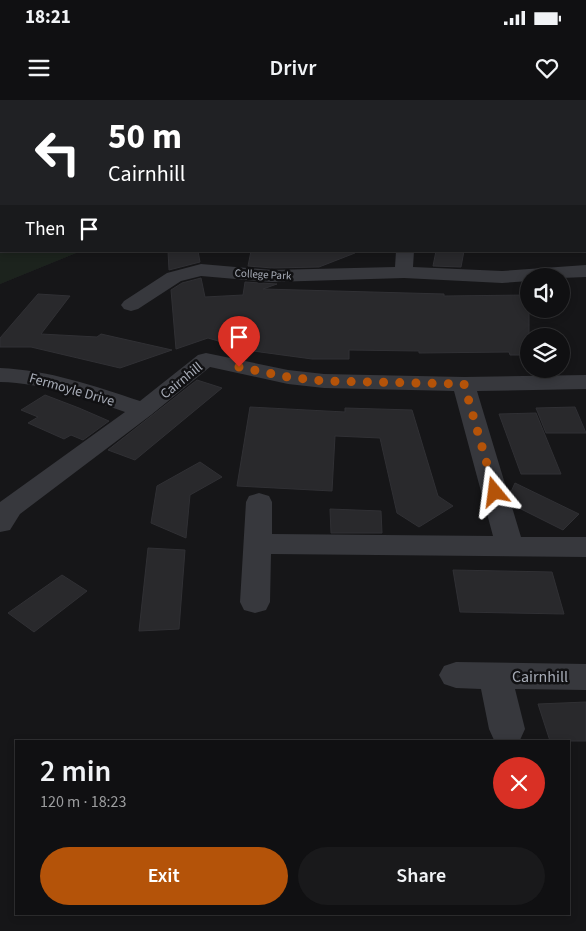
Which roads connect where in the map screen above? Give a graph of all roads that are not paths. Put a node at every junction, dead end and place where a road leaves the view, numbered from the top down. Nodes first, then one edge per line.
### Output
1 (405, 252) edge
2 (586, 271) edge
3 (404, 272) junction
4 (131, 305) dead end
5 (0, 375) edge
6 (586, 382) edge
7 (464, 384) junction
8 (143, 410) junction
9 (259, 502) dead end
10 (0, 523) edge
11 (258, 544) junction
12 (510, 546) junction
13 (586, 547) edge
14 (255, 602) dead end
15 (456, 675) dead end
16 (495, 676) junction
17 (586, 677) edge
18 (507, 729) dead end

1 - 3 street
2 - 3 street, College Park
3 - 4 street, College Park
5 - 8 street, Fermoyle Drive
6 - 7 street, Cairnhill
7 - 8 street, Cairnhill
7 - 12 street
8 - 10 street, Cairnhill
9 - 11 street
11 - 12 street
11 - 14 street
12 - 13 street
15 - 16 street, Cairnhill
16 - 17 street, Cairnhill
16 - 18 street, Cairnhill

